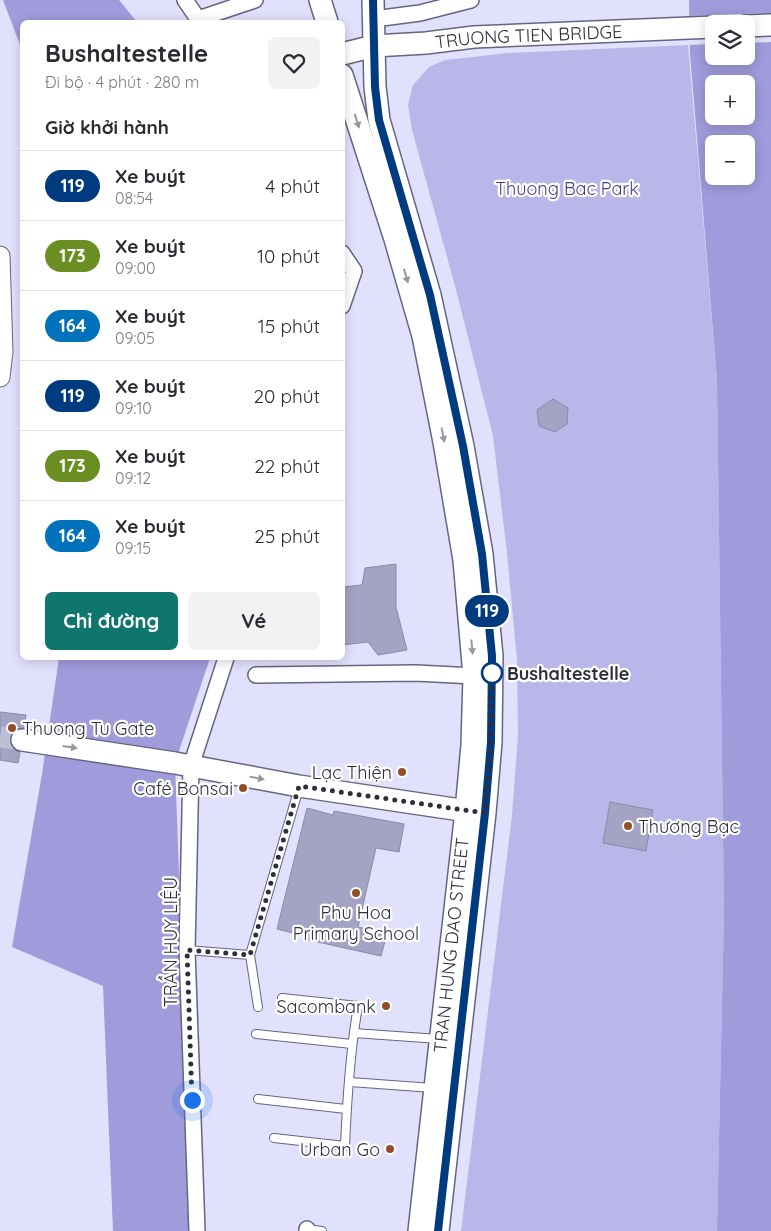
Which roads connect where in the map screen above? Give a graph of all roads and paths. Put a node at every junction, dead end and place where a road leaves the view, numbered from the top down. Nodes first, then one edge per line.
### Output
1 (185, 0) edge
2 (255, 0) edge
3 (320, 0) edge
4 (471, 0) edge
5 (373, 10) edge
6 (198, 20) edge
7 (202, 20) edge
8 (326, 20) edge
9 (771, 25) edge
10 (755, 26) edge
11 (705, 27) edge
12 (374, 46) junction
13 (345, 53) edge
14 (345, 84) edge
15 (0, 258) edge
16 (345, 258) edge
17 (345, 297) edge
18 (0, 377) edge
19 (225, 660) edge
20 (256, 675) dead end
21 (474, 676) junction
22 (22, 740) tunnel mouth
23 (183, 764) junction
24 (299, 786) junction
25 (476, 812) junction
26 (187, 950) junction
27 (250, 955) junction
28 (282, 998) dead end
29 (258, 1007) dead end
30 (354, 1033) junction
31 (256, 1034) dead end
32 (441, 1039) junction
33 (352, 1044) junction
34 (350, 1082) junction
35 (435, 1088) junction
36 (258, 1099) dead end
37 (346, 1109) junction
38 (274, 1138) dead end
39 (197, 1231) edge
40 (419, 1231) edge
41 (438, 1231) edge

1 - 6 street
2 - 7 street
3 - 8 main road
4 - 5 street
5 - 12 main road, TRAN HUNG DAO STREET
9 - 10 main road
11 - 12 main road, TRUONG TIEN BRIDGE
12 - 13 main road, TRUONG TIEN BRIDGE
12 - 25 main road, TRAN HUNG DAO STREET
14 -> 21 main road, TRAN HUNG DAO STREET
15 - 18 street
16 - 17 street
19 - 23 street, TRẦN HUY LIỆU
20 - 21 street
21 - 25 main road, TRAN HUNG DAO STREET
22 -> 23 main road
23 -> 24 main road
23 - 26 street, TRẦN HUY LIỆU
24 - 25 main road
24 - 27 lane
25 - 32 main road, TRAN HUNG DAO STREET
25 - 41 main road, TRAN HUNG DAO STREET
26 - 27 lane
26 - 39 street, TRẦN HUY LIỆU
27 - 29 lane
28 - 30 lane
30 - 32 lane
30 - 33 lane
31 - 33 lane
32 - 35 main road, TRAN HUNG DAO STREET
33 - 34 lane
34 - 35 lane
34 - 37 lane
35 - 40 main road, TRAN HUNG DAO STREET
36 - 37 lane
37 - 38 lane

